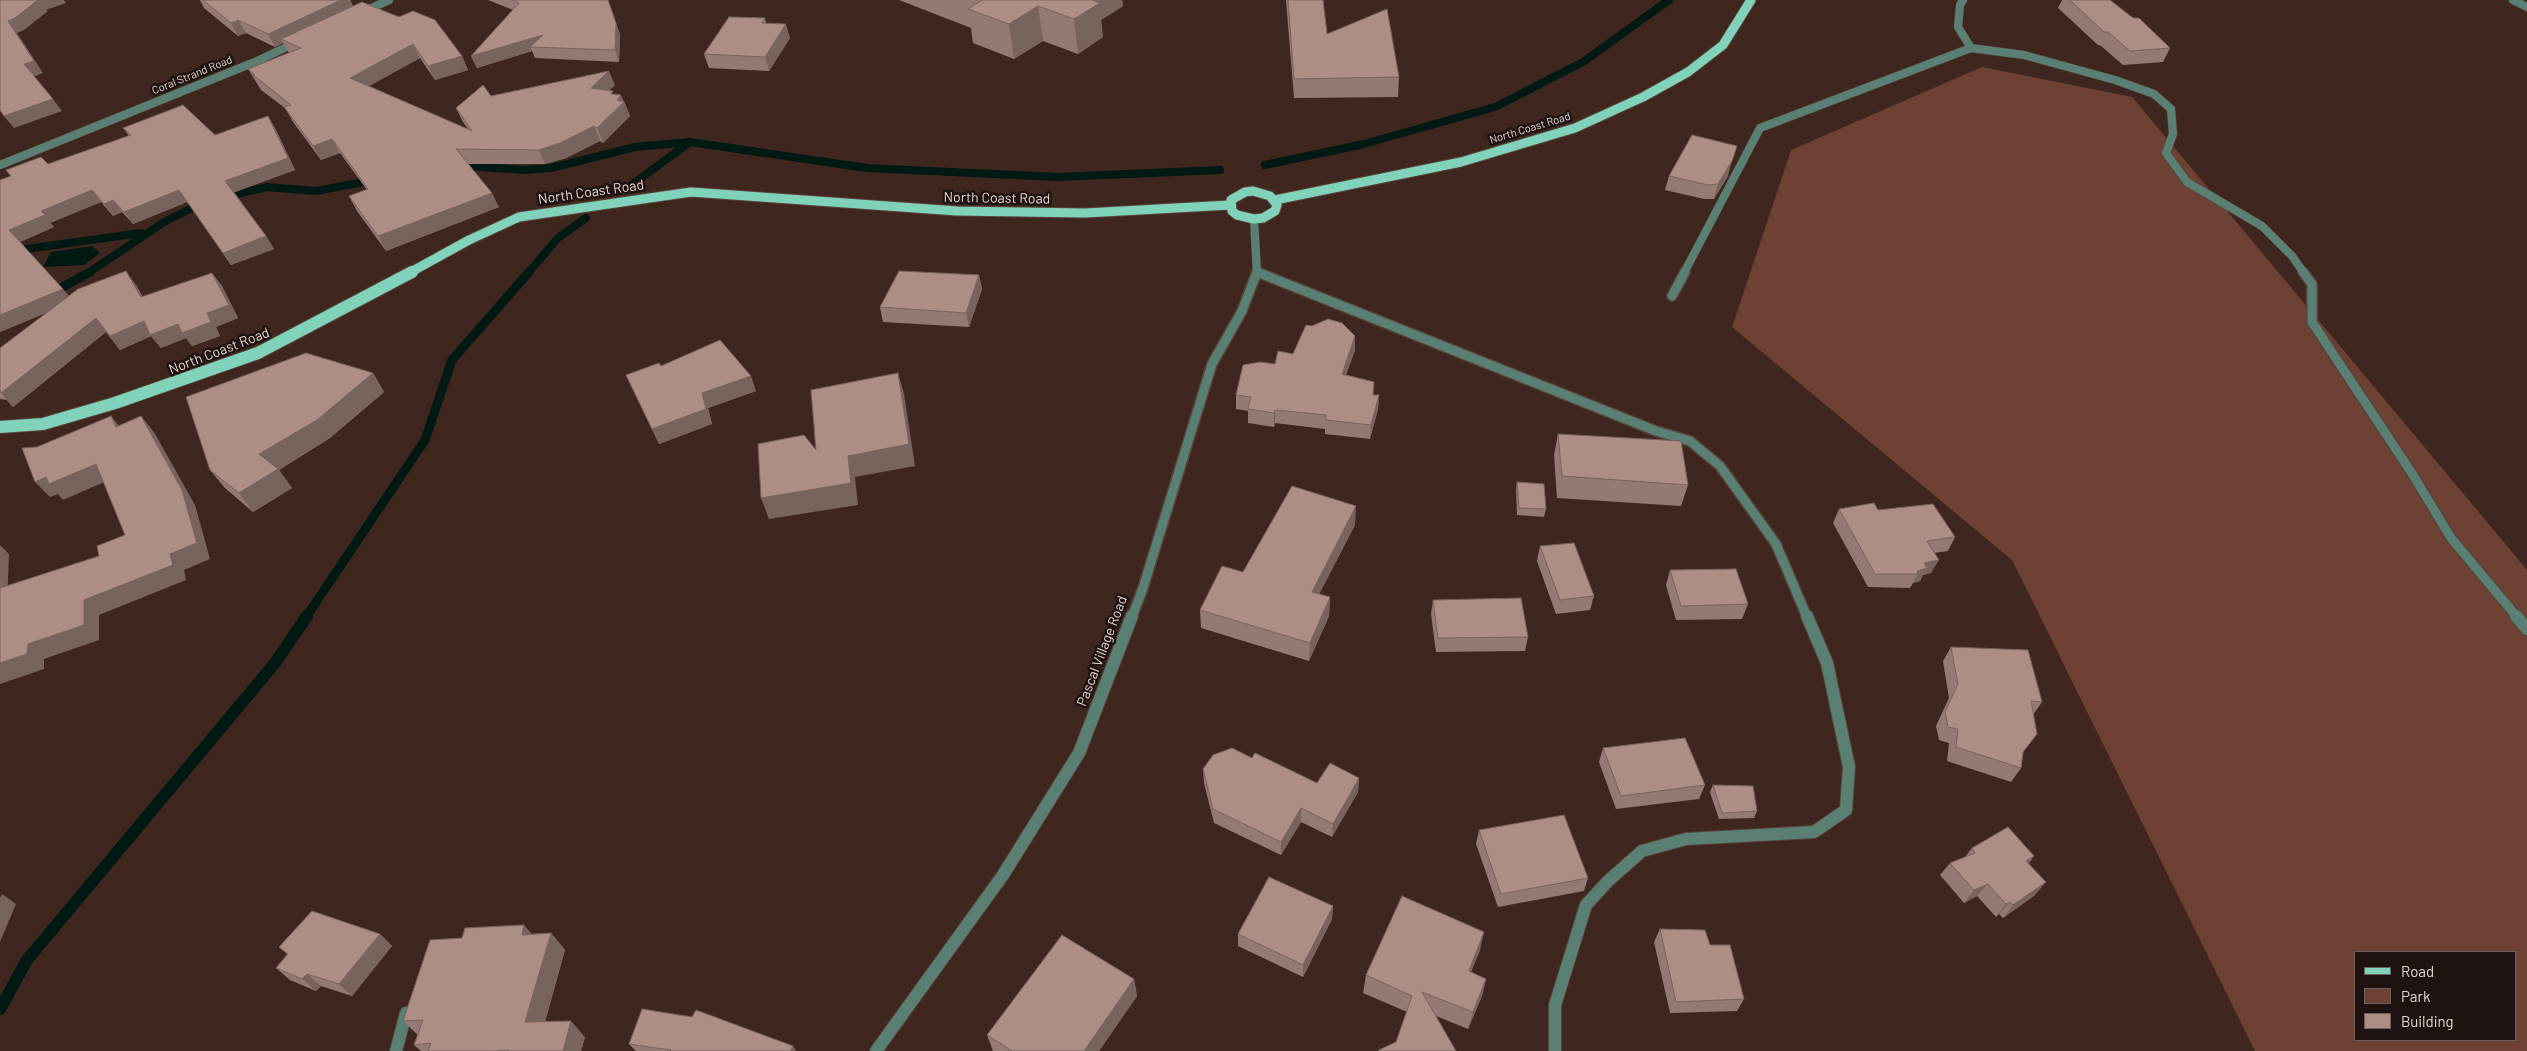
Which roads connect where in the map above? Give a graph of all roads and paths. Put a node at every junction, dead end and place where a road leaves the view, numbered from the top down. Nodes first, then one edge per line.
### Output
1 (389, 0) edge
2 (1751, 0) edge
3 (1963, 0) edge
4 (2513, 0) edge
5 (2527, 6) edge
6 (353, 16) edge
7 (308, 37) edge
8 (1971, 48) junction
9 (0, 165) edge
10 (1275, 200) junction
11 (1230, 205) junction
12 (1254, 219) junction
13 (1258, 272) junction
14 (1672, 296) dead end
15 (0, 427) edge
16 (2527, 629) edge
17 (406, 1013) edge
18 (396, 1051) edge
19 (876, 1051) edge
20 (1555, 1051) edge

1 - 6 street
2 - 10 main road, North Coast Road
3 - 8 street
4 - 5 street
7 - 9 street, Coral Strand Road
8 - 14 street
8 - 16 street
10 - 11 main road
10 - 12 main road
11 - 12 main road
11 - 15 main road, North Coast Road
12 - 13 street, Pascal Village Road
13 - 19 street, Pascal Village Road
13 - 20 street
17 - 18 street

